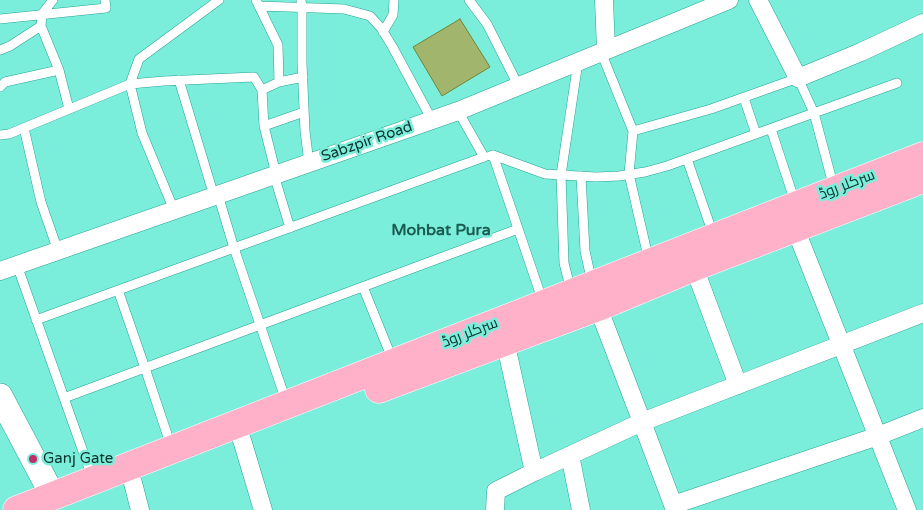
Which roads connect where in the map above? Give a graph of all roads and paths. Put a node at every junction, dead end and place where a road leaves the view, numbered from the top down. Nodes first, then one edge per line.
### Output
1 (53, 0) edge
2 (105, 0) edge
3 (219, 0) edge
4 (394, 0) edge
5 (469, 0) edge
6 (604, 0) edge
7 (729, 0) edge
8 (758, 0) edge
9 (257, 3) edge
10 (301, 4) edge
11 (42, 14) junction
12 (0, 19) edge
13 (923, 23) edge
14 (41, 26) junction
15 (382, 32) junction
16 (0, 50) edge
17 (604, 51) junction
18 (578, 61) junction
19 (59, 70) junction
20 (303, 77) junction
21 (798, 78) junction
22 (179, 80) junction
23 (279, 82) junction
24 (897, 83) dead end
25 (130, 84) junction
26 (518, 86) junction
27 (0, 87) edge
28 (262, 90) junction
29 (744, 98) junction
30 (69, 109) junction
31 (458, 111) junction
32 (304, 112) junction
33 (814, 113) junction
34 (432, 120) junction
35 (264, 126) junction
36 (24, 128) junction
37 (771, 129) junction
38 (634, 131) junction
39 (756, 134) junction
40 (0, 135) edge
41 (489, 156) junction
42 (923, 156) edge
43 (687, 159) junction
44 (308, 163) junction
45 (629, 174) junction
46 (275, 175) junction
47 (561, 175) junction
48 (581, 176) junction
49 (923, 179) edge
50 (835, 190) junction
51 (216, 195) junction
52 (174, 210) junction
53 (793, 214) junction
54 (290, 228) junction
55 (518, 229) junction
56 (714, 237) junction
57 (234, 248) junction
58 (58, 251) junction
59 (649, 262) junction
60 (694, 267) junction
61 (8, 268) edge
62 (363, 287) junction
63 (118, 290) junction
64 (587, 295) junction
65 (544, 304) junction
66 (923, 313) edge
67 (36, 320) junction
68 (261, 325) junction
69 (503, 331) junction
70 (841, 344) junction
71 (394, 363) junction
72 (145, 368) junction
73 (738, 384) junction
74 (64, 398) junction
75 (1, 401) edge
76 (287, 405) junction
77 (923, 418) edge
78 (642, 422) junction
79 (238, 433) junction
80 (878, 436) junction
81 (172, 450) junction
82 (570, 455) junction
83 (534, 472) junction
84 (93, 480) junction
85 (133, 483) junction
86 (59, 505) edge
87 (674, 508) edge
88 (17, 510) edge
89 (140, 510) edge
90 (263, 510) edge
91 (495, 510) edge
92 (581, 510) edge
93 (907, 510) edge

1 - 11 lane
2 - 11 lane
3 - 25 lane
4 - 15 lane
5 - 26 lane
6 - 17 street
7 - 17 street, Sabzpir Road
8 - 21 street
9 - 10 lane
9 - 23 lane
10 - 15 lane
10 - 20 lane
11 - 12 lane
11 - 14 lane
13 - 21 street
14 - 16 lane
14 - 19 lane
15 - 34 lane
17 - 18 street, Sabzpir Road
17 - 38 lane
18 - 26 street, Sabzpir Road
18 - 47 lane
19 - 27 lane
19 - 30 lane
20 - 23 lane
20 - 32 lane
21 - 29 lane
21 - 33 lane
22 - 25 lane
22 - 28 lane
22 - 51 lane
23 - 28 lane
24 - 33 lane
25 - 30 lane
25 - 52 lane
26 - 31 street, Sabzpir Road
28 - 35 lane
29 - 38 lane
29 - 39 lane
30 - 36 lane
31 - 34 street, Sabzpir Road
31 - 41 lane
32 - 35 lane
32 - 44 lane
33 - 37 lane
33 - 50 lane
34 - 44 street, Sabzpir Road
35 - 46 lane
36 - 40 lane
36 - 58 lane
37 - 39 lane
37 - 53 lane
38 - 45 lane
39 - 43 lane
41 - 47 lane
41 - 54 lane
41 - 55 lane
42 - 50 main road, سرکلر روڈ
43 - 45 lane
43 - 56 lane
44 - 46 street, Sabzpir Road
45 - 48 lane
45 - 59 lane
46 - 51 street, Sabzpir Road
46 - 54 lane
47 - 48 lane
47 - 64 lane
48 - 64 lane
49 - 53 main road
50 - 53 main road, سرکلر روڈ
51 - 52 street, Sabzpir Road
51 - 57 lane
52 - 58 street, Sabzpir Road
53 - 56 main road, سرکلر روڈ
53 - 60 main road
53 - 70 street
54 - 57 lane
55 - 62 lane
55 - 65 lane
56 - 59 main road, سرکلر روڈ
57 - 63 lane
57 - 68 lane
58 - 61 street, Sabzpir Road
59 - 64 main road, سرکلر روڈ
60 - 64 main road
60 - 73 street
61 - 67 lane
62 - 68 lane
62 - 71 lane
63 - 67 lane
63 - 72 lane
64 - 65 main road, سرکلر روڈ
64 - 69 main road
64 - 78 street
65 - 69 main road, سرکلر روڈ
66 - 70 street
67 - 74 lane
68 - 72 lane
68 - 76 lane
69 - 71 main road, سرکلر روڈ
69 - 79 main road
69 - 83 street
70 - 73 street
70 - 80 street
71 - 76 main road, سرکلر روڈ
72 - 74 lane
72 - 81 lane
73 - 78 street
74 - 84 lane
75 - 86 street
76 - 79 main road, سرکلر روڈ
77 - 80 street
78 - 82 street
78 - 87 street
79 - 81 main road, سرکلر روڈ
79 - 85 main road
79 - 90 street
80 - 87 street
80 - 93 street
81 - 84 main road, سرکلر روڈ
82 - 83 street
82 - 92 street
83 - 91 street
84 - 86 main road, سرکلر روڈ
85 - 86 main road
85 - 89 street
86 - 88 main road, سرکلر روڈ

